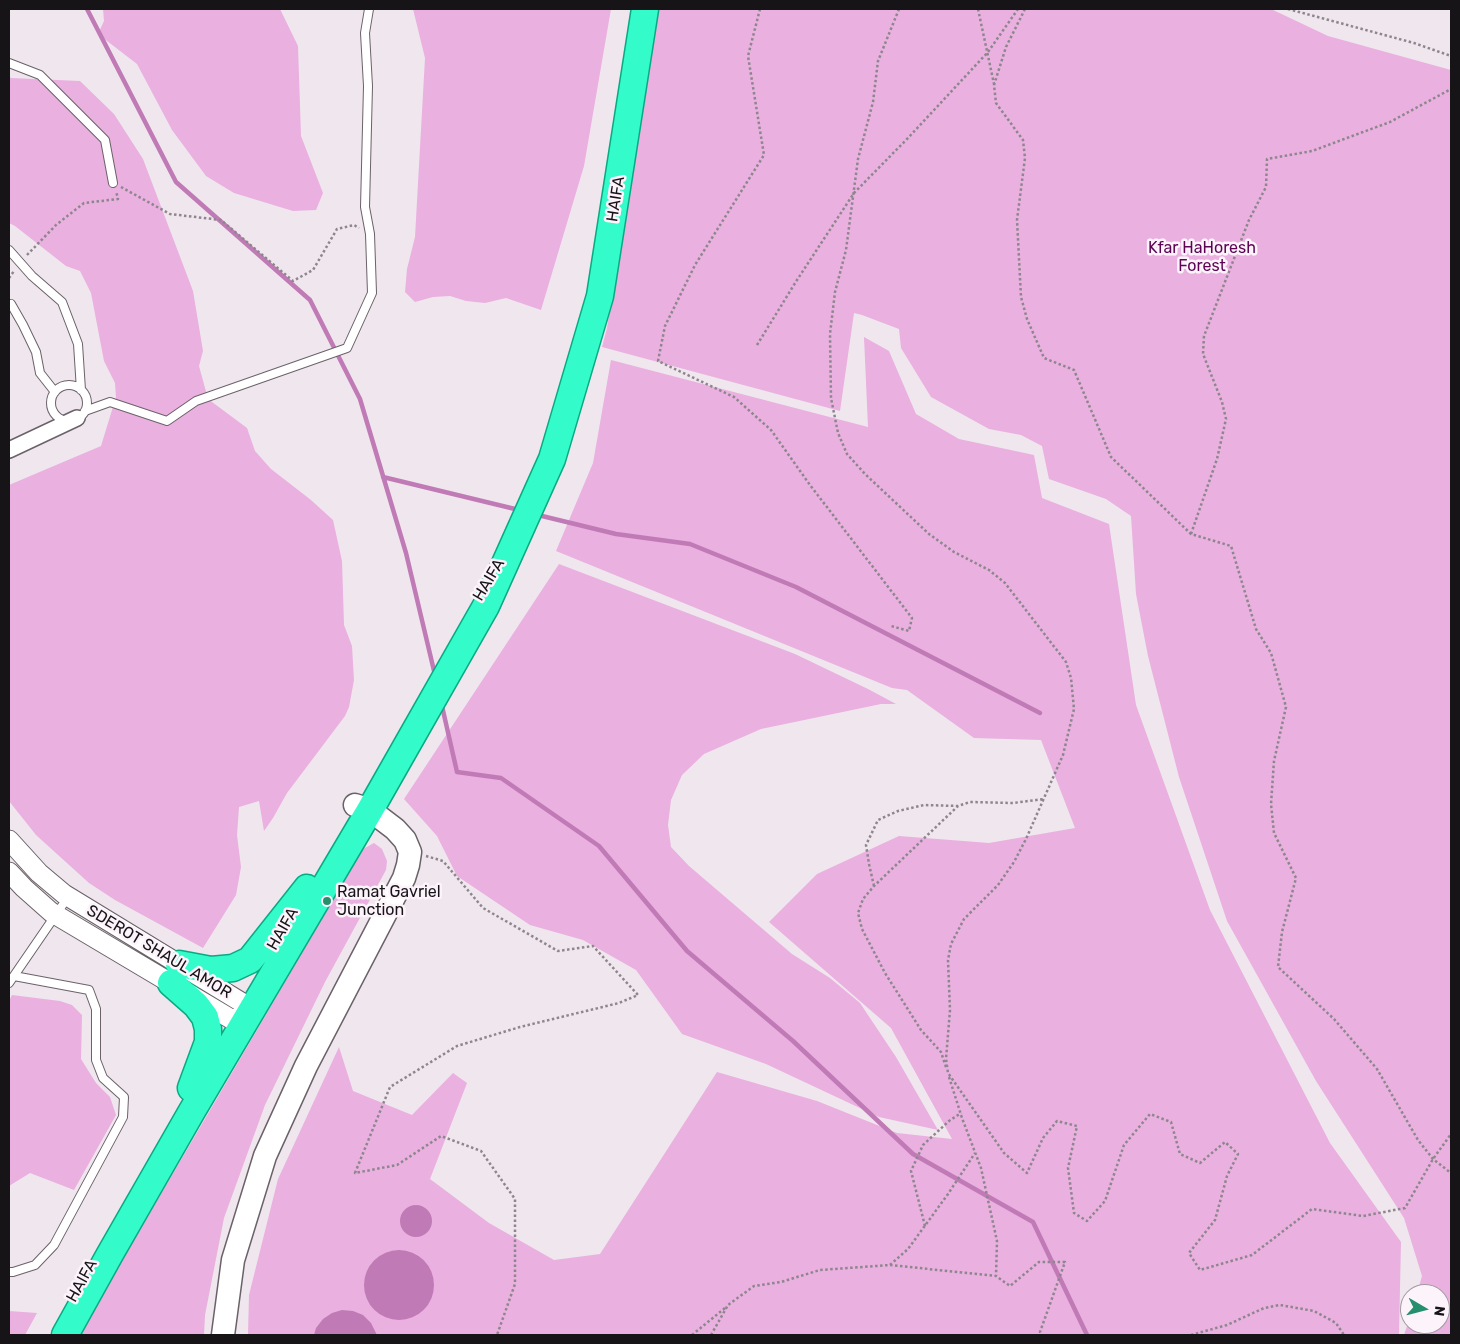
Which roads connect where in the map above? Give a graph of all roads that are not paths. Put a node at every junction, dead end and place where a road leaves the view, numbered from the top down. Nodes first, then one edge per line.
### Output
1 (369, 9) edge
2 (645, 9) edge
3 (9, 62) edge
4 (114, 182) road end
5 (9, 250) edge
6 (11, 304) dead end
7 (81, 390) junction
8 (55, 392) junction
9 (81, 414) junction
10 (9, 450) edge
11 (363, 808) junction
12 (9, 840) edge
13 (9, 872) edge
14 (307, 888) junction
15 (68, 897) junction
16 (57, 915) junction
17 (175, 974) junction
18 (14, 976) junction
19 (9, 984) edge
20 (240, 1012) junction
21 (191, 1088) junction
22 (9, 1272) edge
23 (52, 1335) edge
24 (65, 1335) edge
25 (223, 1335) edge

1 - 9 lane
2 - 11 highway, HAIFA
3 - 4 lane
5 - 7 lane
6 - 8 lane
7 - 8 lane
7 - 9 lane
8 - 9 lane
9 - 10 street
11 - 14 highway, HAIFA
11 - 20 highway, HAIFA
11 - 25 main road
12 - 15 street, SDEROT SHAUL AMOR
13 - 16 street, SDEROT SHAUL AMOR
14 - 17 highway
14 - 20 highway, HAIFA
15 - 16 lane
15 - 17 street, SDEROT SHAUL AMOR
16 - 17 street, SDEROT SHAUL AMOR
16 - 18 lane
17 - 20 street, SDEROT SHAUL AMOR
17 - 21 highway
18 - 19 lane
18 - 22 lane
20 - 21 highway, HAIFA
20 - 24 highway, HAIFA
21 - 23 highway, HAIFA

